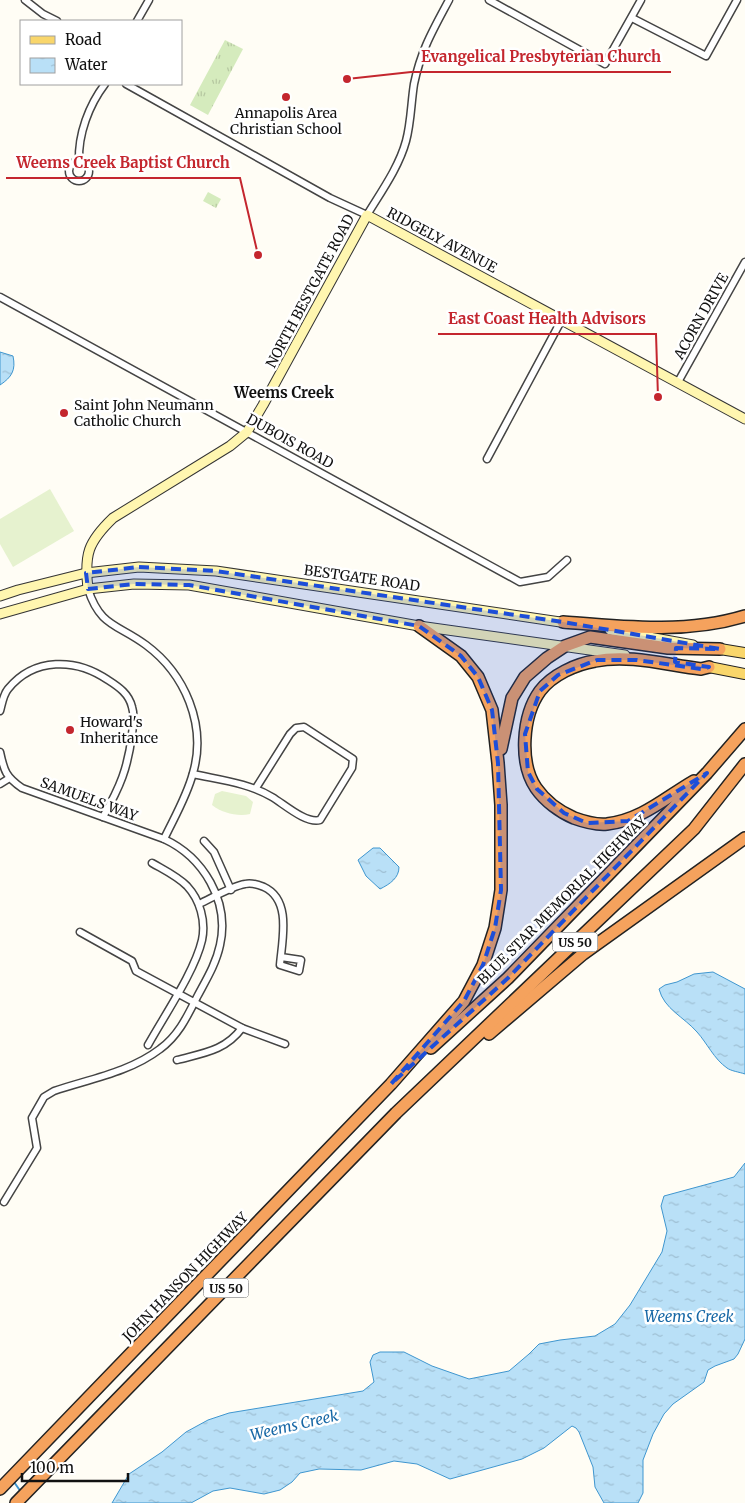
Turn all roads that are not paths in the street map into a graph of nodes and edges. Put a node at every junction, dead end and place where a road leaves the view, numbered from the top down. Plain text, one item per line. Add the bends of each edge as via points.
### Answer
1 (26, 0) edge
2 (149, 0) edge
3 (450, 0) edge
4 (489, 0) edge
5 (642, 0) edge
6 (737, 0) edge
7 (632, 18) junction
8 (55, 20) edge
9 (139, 20) edge
10 (104, 85) edge
11 (128, 85) edge
12 (79, 162) dead end
13 (367, 215) junction
14 (745, 262) edge
15 (0, 297) edge
16 (561, 321) junction
17 (678, 382) junction
18 (745, 419) edge
19 (247, 432) junction
20 (487, 459) dead end
21 (567, 560) dead end
22 (86, 572) junction
23 (88, 589) junction
24 (0, 596) edge
25 (0, 614) edge
26 (745, 616) edge
27 (563, 622) junction
28 (419, 626) junction
29 (565, 646) junction
30 (720, 650) junction
31 (745, 653) edge
32 (709, 667) junction
33 (745, 674) edge
34 (0, 711) edge
35 (745, 728) edge
36 (0, 752) edge
37 (498, 763) junction
38 (745, 764) edge
39 (707, 773) junction
40 (193, 774) junction
41 (8, 779) junction
42 (0, 784) edge
43 (256, 788) junction
44 (103, 817) junction
45 (745, 836) edge
46 (164, 839) junction
47 (204, 841) dead end
48 (152, 863) dead end
49 (231, 890) junction
50 (216, 896) junction
51 (199, 904) junction
52 (80, 932) dead end
53 (281, 957) dead end
54 (177, 994) junction
55 (194, 1003) junction
56 (242, 1028) junction
57 (285, 1044) dead end
58 (148, 1045) dead end
59 (177, 1060) dead end
60 (392, 1084) junction
61 (396, 1113) junction
62 (4, 1202) dead end
63 (0, 1489) edge
64 (16, 1503) edge

1 - 8 street
2 - 9 street
3 - 13 street via 426,41 399,160
4 - 7 street via 605,64
5 - 7 street
6 - 7 street via 706,56
10 - 12 street via 86,119
11 - 13 street, RIDGELY AVENUE via 330,198
13 - 16 main road, RIDGELY AVENUE
13 - 19 main road, NORTH BESTGATE ROAD
14 - 17 street, ACORN DRIVE
15 - 19 street, DUBOIS ROAD
16 - 17 main road, RIDGELY AVENUE
16 - 20 street
17 - 18 main road, RIDGELY AVENUE
19 - 21 street, DUBOIS ROAD via 520,582 548,577
19 - 22 main road, NORTH BESTGATE ROAD via 230,446 113,518 98,533 88,551
22 - 23 main road, NORTH BESTGATE ROAD
22 - 24 main road, BESTGATE ROAD
22 - 27 main road, BESTGATE ROAD via 139,567 216,571
23 - 25 main road
23 - 28 main road via 134,584 188,584
23 - 40 street via 95,607 106,620 146,645 174,672 181,684 190,703 196,729 197,758
26 - 27 highway via 680,627
27 - 30 main road, BESTGATE ROAD
28 - 29 main road
28 - 37 highway via 461,656 478,677 492,710
29 - 30 highway via 590,637 668,648
29 - 32 main road
29 - 37 highway via 525,677 512,698
30 - 31 main road
32 - 33 main road
32 - 39 highway via 701,669 622,659 580,664 558,675 540,691 530,712 525,734 528,772 536,789 564,813 587,823 628,820
34 - 44 street via 6,690 40,666 81,666 97,672 122,690 129,698 134,717 130,752 122,780
35 - 39 highway, BLUE STAR MEMORIAL HIGHWAY / US 50
36 - 41 street
37 - 60 highway via 501,890 495,928 483,965 464,1001
38 - 61 highway, US 50 via 694,829
39 - 60 highway, BLUE STAR MEMORIAL HIGHWAY / US 50 via 508,978
40 - 43 street
40 - 46 street
41 - 42 street
41 - 44 street, SAMUELS WAY via 22,788
43 - 43 street via 314,822 320,820 352,768 352,759 304,727 296,728
44 - 46 street, SAMUELS WAY
45 - 61 highway via 583,954
46 - 50 street, SAMUELS WAY via 196,861
47 - 49 street via 214,852
48 - 51 street via 177,877
49 - 50 street
49 - 53 street via 246,883 272,891 277,897 283,911
50 - 51 street
50 - 55 street, SAMUELS WAY via 222,926 220,943 213,967
51 - 54 street via 204,921 203,938
52 - 54 street via 132,961 136,971
54 - 55 street
54 - 58 street
55 - 56 street
55 - 62 street, SAMUELS WAY via 173,1037 147,1059 44,1097 32,1118 37,1148
56 - 57 street
56 - 59 street via 221,1047
60 - 63 highway, JOHN HANSON HIGHWAY / US 50
61 - 64 highway, US 50

